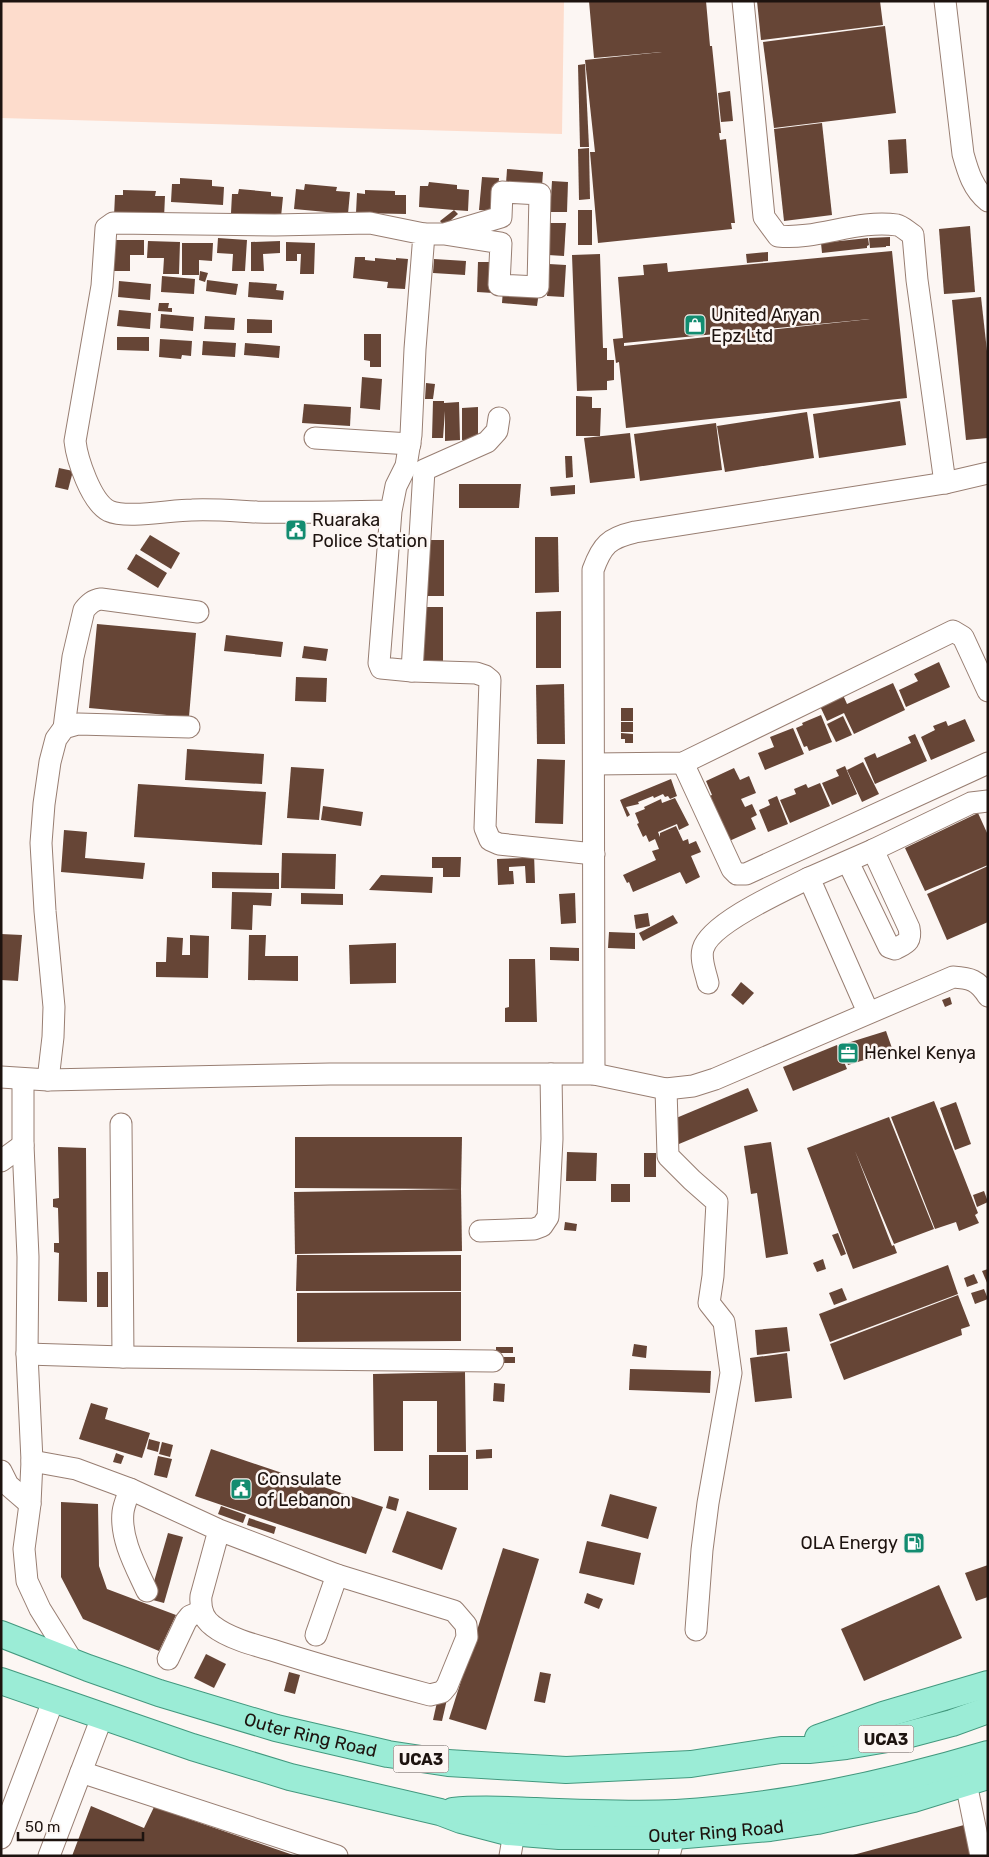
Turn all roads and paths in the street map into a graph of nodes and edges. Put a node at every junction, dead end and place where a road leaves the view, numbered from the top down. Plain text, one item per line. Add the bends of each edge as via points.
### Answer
1 (743, 1) edge
2 (945, 1) edge
3 (988, 201) edge
4 (501, 217) junction
5 (434, 234) junction
6 (501, 243) junction
7 (499, 418) dead end
8 (315, 438) dead end
9 (410, 444) junction
10 (415, 468) junction
11 (988, 473) edge
12 (945, 483) junction
13 (390, 511) junction
14 (198, 612) dead end
15 (412, 671) junction
16 (988, 691) edge
17 (189, 727) dead end
18 (64, 728) junction
19 (683, 763) junction
20 (988, 763) edge
21 (594, 764) junction
22 (988, 801) edge
23 (873, 850) junction
24 (594, 854) junction
25 (848, 862) junction
26 (809, 878) junction
27 (708, 983) dead end
28 (988, 996) edge
29 (868, 1012) junction
30 (551, 1074) junction
31 (594, 1074) junction
32 (1, 1077) edge
33 (23, 1080) junction
34 (48, 1080) junction
35 (666, 1088) junction
36 (121, 1124) dead end
37 (23, 1145) junction
38 (1, 1161) edge
39 (480, 1231) dead end
40 (27, 1354) junction
41 (123, 1357) junction
42 (492, 1361) dead end
43 (32, 1461) junction
44 (1, 1471) edge
45 (130, 1489) junction
46 (30, 1504) junction
47 (219, 1530) junction
48 (337, 1575) junction
49 (147, 1591) dead end
50 (202, 1611) junction
51 (696, 1630) dead end
52 (1, 1634) edge
53 (316, 1636) dead end
54 (168, 1660) dead end
55 (73, 1662) junction
56 (1, 1681) edge
57 (988, 1684) edge
58 (54, 1701) junction
59 (988, 1710) edge
60 (102, 1717) junction
61 (781, 1750) junction
62 (988, 1754) edge
63 (81, 1772) junction
64 (978, 1793) edge
65 (440, 1812) junction
66 (1, 1838) edge
67 (512, 1844) edge
68 (671, 1846) edge
69 (49, 1856) edge
70 (337, 1856) edge
71 (981, 1856) edge

1 - 12 street via 764,217 778,236 794,238 865,225 899,225 913,235
2 - 3 street via 962,154 968,174
4 - 5 street
4 - 6 street
4 - 6 street via 502,192 540,194 538,287 499,285
5 - 6 street
5 - 9 street
5 - 13 street via 370,223 113,222 106,228 102,286 75,430 76,455 100,502 109,510 132,515 193,510
7 - 10 street via 497,431 487,442
8 - 9 street
9 - 10 street
10 - 13 street via 396,486
10 - 15 street
11 - 12 street
12 - 21 street via 635,532 619,535 606,544 593,570
13 - 15 street via 379,663 381,668
14 - 18 street via 101,599 88,605 73,657
15 - 24 street via 476,673 490,680 485,828 490,840 499,844
16 - 19 street via 963,636 953,631
17 - 18 street via 78,724
18 - 34 street via 56,739 50,762 42,843 54,1007
19 - 20 street via 732,869 737,874 746,874
19 - 21 street
21 - 24 street
22 - 23 street via 971,803
23 - 25 street
23 - 25 street via 909,928 908,941 895,949 889,948
24 - 31 street
25 - 26 street
26 - 27 street via 754,905 718,930 704,947 702,957
26 - 29 street
28 - 29 street via 973,980 953,976
29 - 35 street via 715,1079 693,1086
30 - 31 street
30 - 34 street via 330,1074
30 - 39 street via 548,1217 542,1226 534,1229
31 - 35 street
32 - 33 street
33 - 34 street
33 - 37 street
35 - 51 street via 668,1156 717,1202 709,1303 724,1322 732,1373 708,1504
36 - 41 street
37 - 38 street
37 - 40 street via 28,1257
40 - 41 street
40 - 43 street
41 - 42 street
43 - 45 street via 76,1469
43 - 46 street
44 - 46 street via 8,1485
45 - 47 street
45 - 49 street via 123,1512 124,1528 129,1552
46 - 55 street via 24,1549 28,1581 40,1609
47 - 48 street
47 - 50 street via 200,1596
48 - 50 street via 459,1614 466,1625 467,1637 442,1692 420,1692 325,1668 239,1640 213,1626
48 - 53 street
50 - 54 street via 186,1621
52 - 55 main road, Outer Ring Road / UCA3
55 - 61 main road, Outer Ring Road / UCA3 via 159,1693 276,1728 388,1754 448,1763 575,1770 691,1764
56 - 58 main road, Outer Ring Road / UCA3
57 - 61 main road, Outer Ring Road / UCA3
58 - 60 main road, Outer Ring Road / UCA3
58 - 66 street
59 - 61 main road, Outer Ring Road / UCA3 via 952,1724 898,1737 810,1750
60 - 63 street
60 - 65 main road, Outer Ring Road / UCA3 via 290,1777
62 - 65 main road, Outer Ring Road / UCA3 via 832,1793 731,1808 677,1813 468,1809
63 - 69 street
63 - 70 street
64 - 68 main road, Outer Ring Road / UCA3 via 913,1799
64 - 71 street
65 - 67 main road, Outer Ring Road / UCA3 via 482,1827
67 - 68 main road, Outer Ring Road / UCA3 via 559,1836

